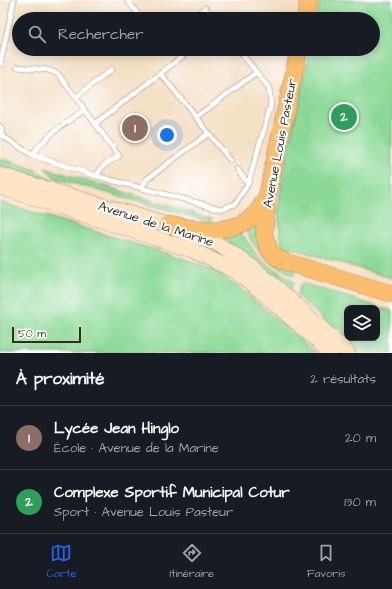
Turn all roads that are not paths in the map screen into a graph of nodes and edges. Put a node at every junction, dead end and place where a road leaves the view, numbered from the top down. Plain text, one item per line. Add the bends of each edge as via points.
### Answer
1 (14, 0) edge
2 (127, 0) edge
3 (309, 0) edge
4 (136, 12) edge
5 (200, 12) edge
6 (208, 12) edge
7 (306, 12) edge
8 (183, 56) edge
9 (244, 56) edge
10 (297, 56) edge
11 (0, 65) edge
12 (17, 67) dead end
13 (112, 69) dead end
14 (257, 72) junction
15 (161, 74) junction
16 (76, 97) junction
17 (85, 110) junction
18 (196, 117) junction
19 (96, 123) junction
20 (0, 126) edge
21 (209, 132) junction
22 (1, 136) edge
23 (32, 155) junction
24 (231, 161) dead end
25 (237, 169) dead end
26 (0, 175) edge
27 (96, 176) junction
28 (248, 184) junction
29 (0, 187) edge
30 (141, 188) junction
31 (267, 197) junction
32 (167, 225) junction
33 (392, 294) edge
34 (331, 353) edge
35 (348, 353) edge

1 - 11 lane
2 - 4 lane
3 - 7 main road
5 - 6 lane via 205,8
8 - 15 lane
9 - 14 lane
10 - 31 main road, Avenue Louis Pasteur
12 - 16 lane via 48,70 58,74
13 - 16 lane
14 - 18 lane
14 - 28 lane via 269,88 270,105
15 - 18 lane
15 - 19 lane
16 - 17 lane
17 - 19 lane
17 - 23 lane via 50,134
18 - 21 lane
19 - 27 lane via 119,156 104,166
20 - 22 lane
21 - 24 lane
21 - 30 lane via 147,179
22 - 23 lane
23 - 27 lane
25 - 28 lane
26 - 32 main road, Avenue de la Marine
27 - 30 lane
28 - 30 lane via 235,204 221,208
29 - 34 main road, Avenue de la Marine via 192,250 213,260 255,286
31 - 32 main road via 256,213 241,225 227,229
31 - 33 main road, Avenue Louis Pasteur via 266,242 276,257
32 - 35 main road, Avenue de la Marine via 216,243 234,254 300,308

